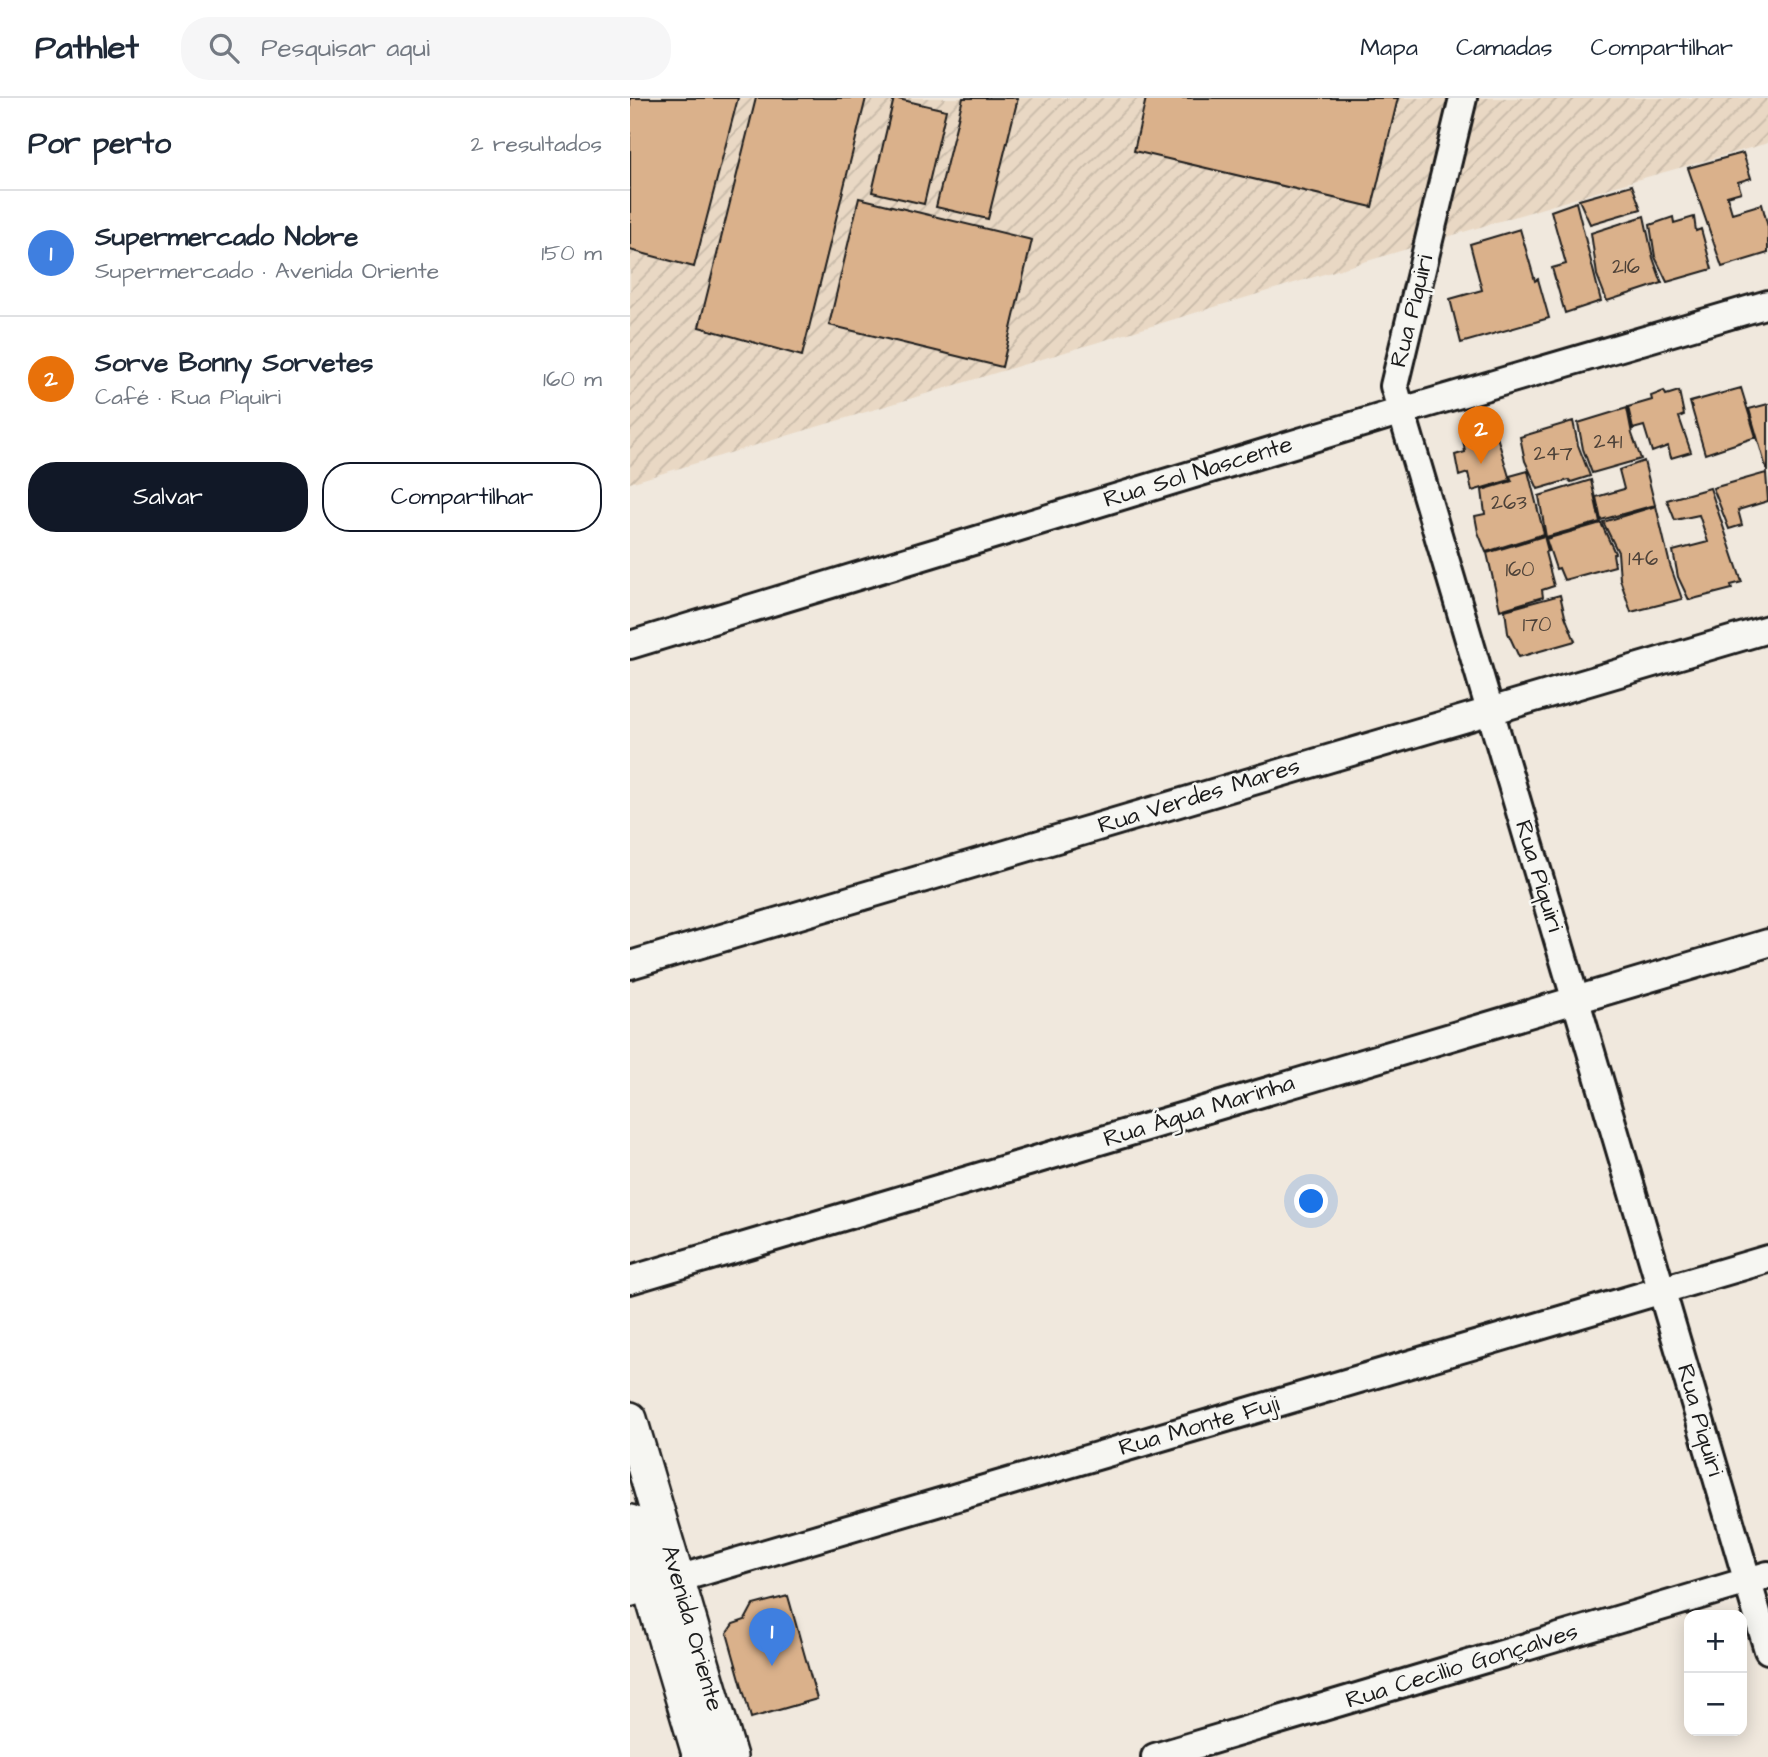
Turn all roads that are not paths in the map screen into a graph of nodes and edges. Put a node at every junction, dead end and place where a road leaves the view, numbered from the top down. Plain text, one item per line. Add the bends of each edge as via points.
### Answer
1 (1463, 98) edge
2 (1768, 304) edge
3 (1402, 411) junction
4 (1768, 629) edge
5 (630, 645) edge
6 (1489, 710) junction
7 (1768, 943) edge
8 (630, 965) edge
9 (1577, 999) junction
10 (1768, 1259) edge
11 (630, 1280) edge
12 (1662, 1290) junction
13 (630, 1419) edge
14 (630, 1522) edge
15 (1758, 1578) edge
16 (652, 1586) edge
17 (1768, 1650) edge
18 (699, 1757) edge
19 (730, 1757) edge
20 (1155, 1757) edge

1 - 3 street, Rua Piquiri via 1394,386
2 - 3 street, Rua Sol Nascente
3 - 5 street, Rua Sol Nascente
3 - 6 street, Rua Piquiri
4 - 6 street, Rua Verdes Mares
6 - 8 street, Rua Verdes Mares
6 - 9 street, Rua Piquiri
7 - 9 street, Rua Água Marinha
9 - 11 street, Rua Água Marinha
9 - 12 street, Rua Piquiri
10 - 12 street, Rua Monte Fuji
12 - 15 street, Rua Piquiri
12 - 16 street, Rua Monte Fuji
13 - 16 street, Avenida Oriente
14 - 16 street, Avenida Oriente
15 - 17 street, Rua Piquiri
15 - 20 street, Rua Cecilio Gonçalves
16 - 18 street, Avenida Oriente
16 - 19 street, Avenida Oriente

